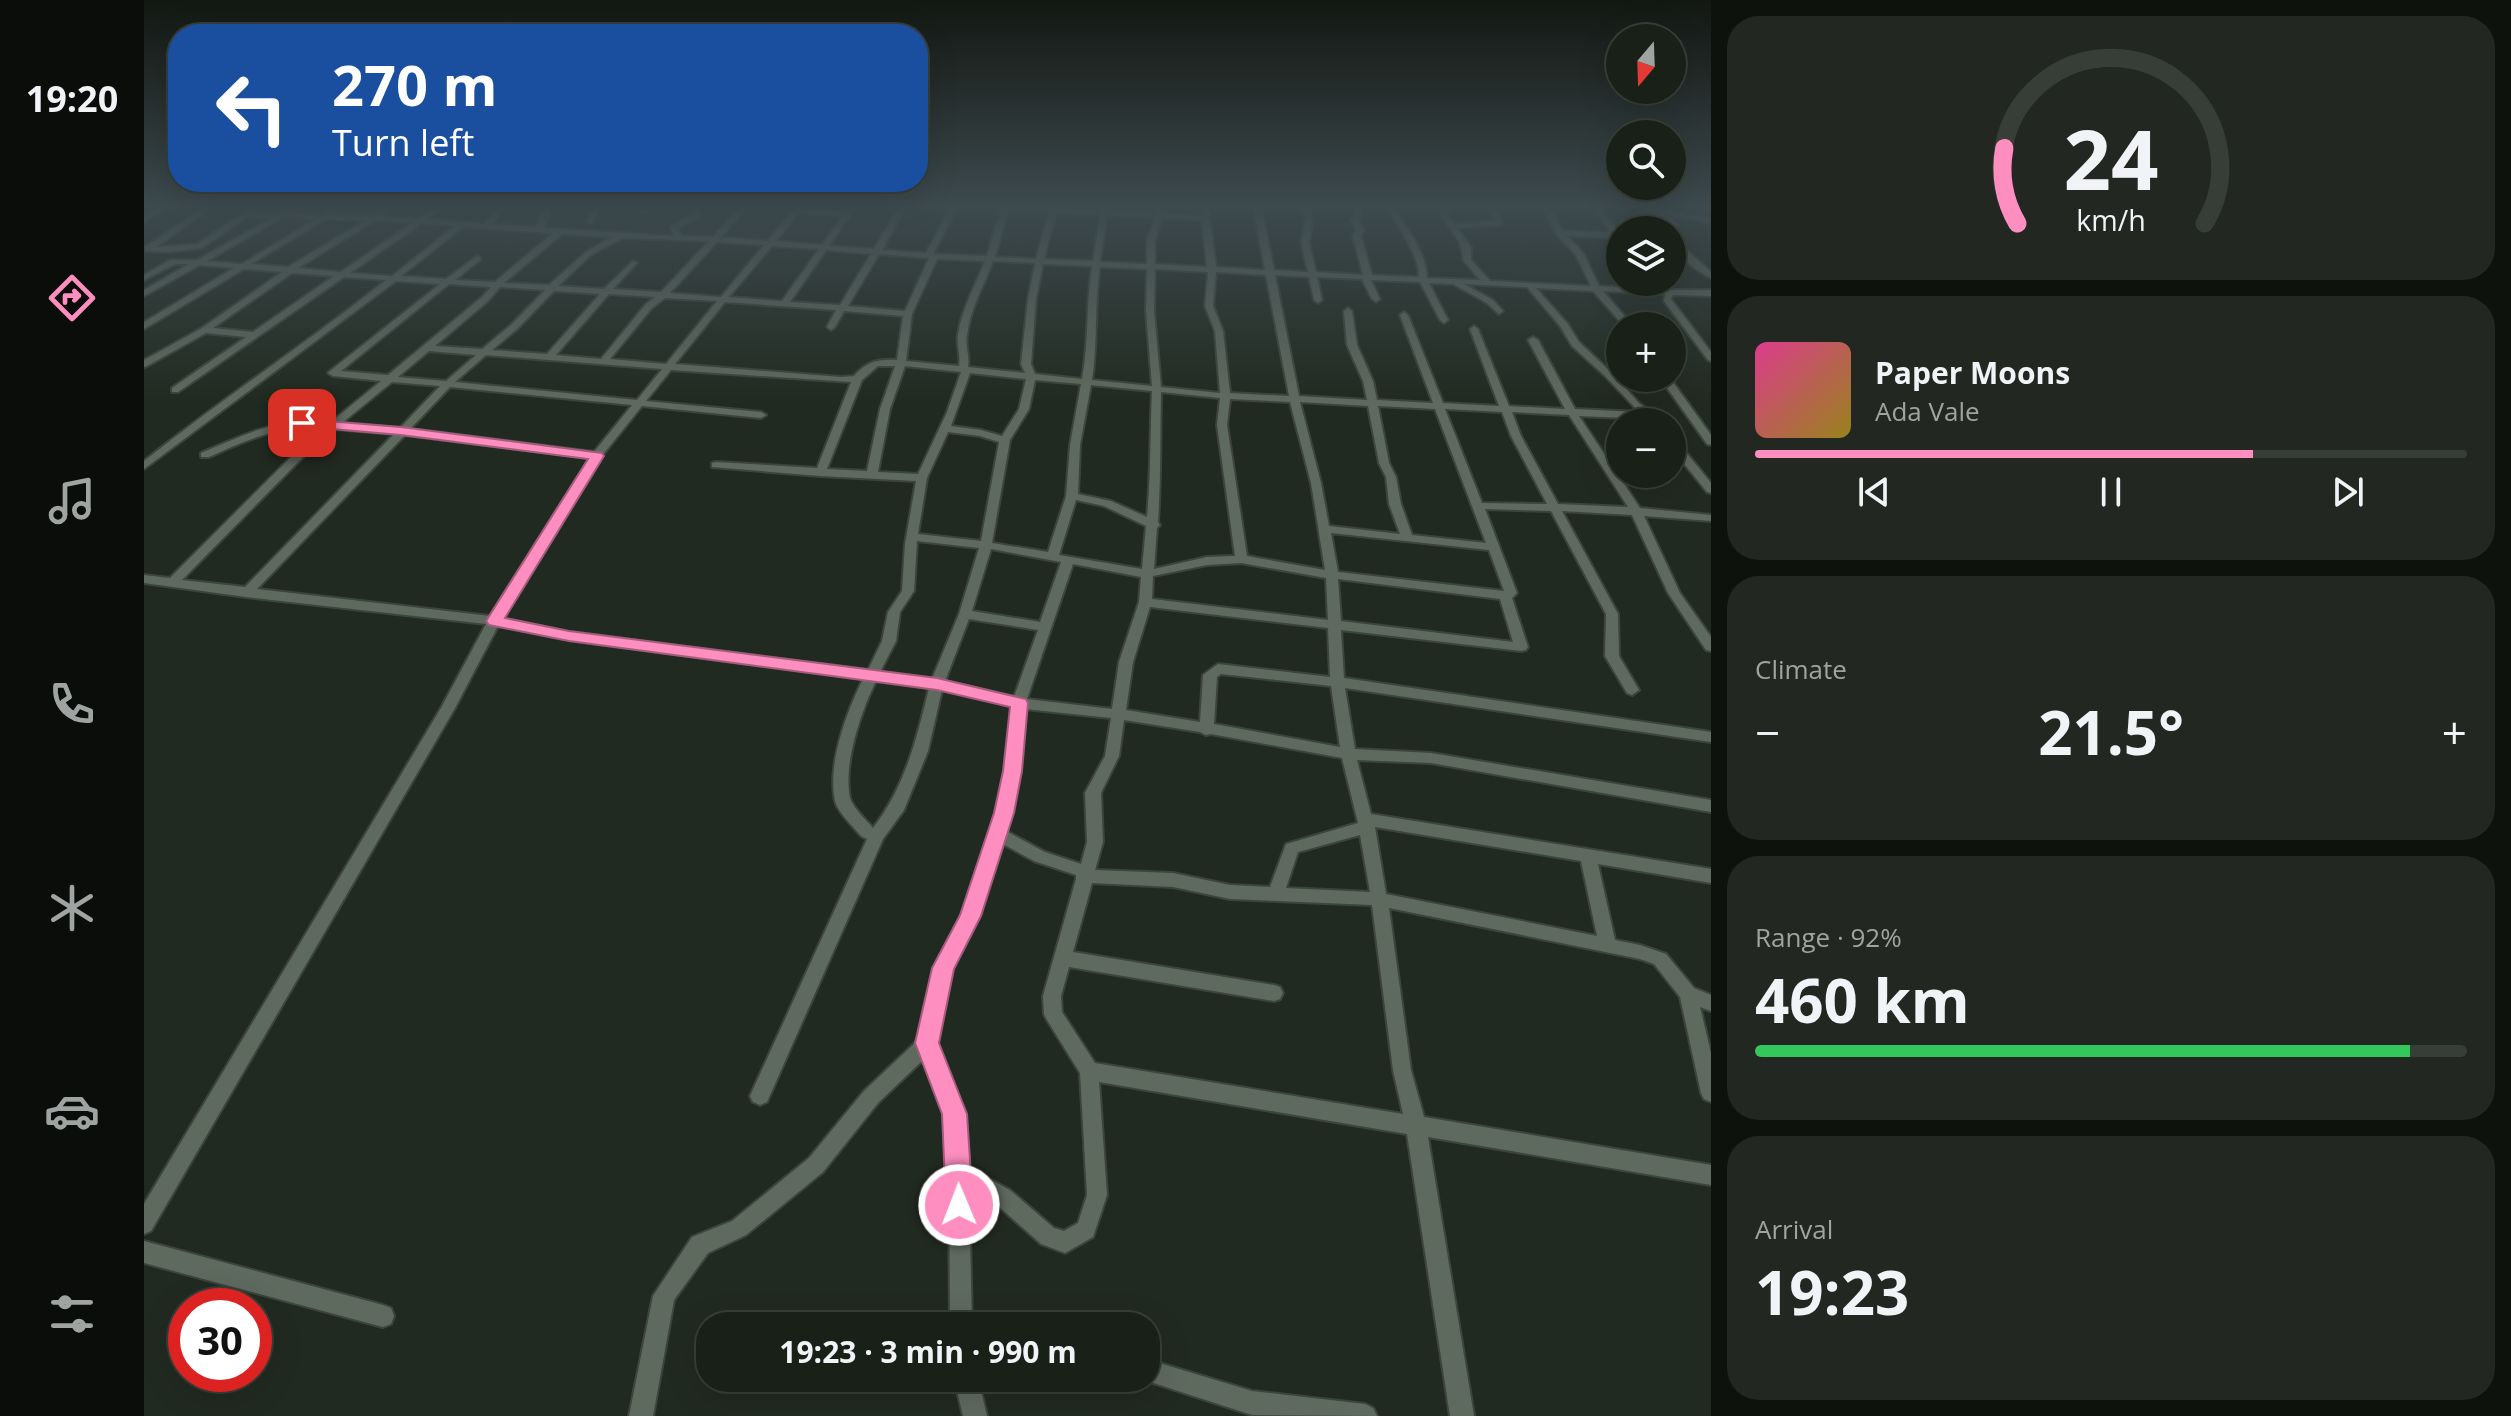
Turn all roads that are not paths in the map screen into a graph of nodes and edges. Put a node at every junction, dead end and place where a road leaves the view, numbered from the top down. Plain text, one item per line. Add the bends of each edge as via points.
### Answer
1 (184, 271) edge
2 (236, 271) edge
3 (289, 271) edge
4 (313, 271) edge
5 (347, 271) edge
6 (404, 271) edge
7 (460, 271) edge
8 (513, 271) edge
9 (571, 271) edge
10 (625, 271) edge
11 (685, 271) edge
12 (747, 271) edge
13 (807, 271) edge
14 (865, 271) edge
15 (925, 271) edge
16 (984, 271) edge
17 (1038, 271) edge
18 (1096, 271) edge
19 (1151, 271) edge
20 (1212, 271) edge
21 (1214, 271) edge
22 (1367, 271) edge
23 (1423, 271) edge
24 (1477, 271) edge
25 (1588, 271) edge
26 (1313, 273) junction
27 (343, 274) junction
28 (1270, 274) junction
29 (1365, 277) junction
30 (395, 278) junction
31 (449, 280) junction
32 (1423, 280) junction
33 (1456, 282) junction
34 (499, 283) junction
35 (1488, 284) junction
36 (1530, 286) junction
37 (553, 287) junction
38 (1597, 290) junction
39 (1606, 290) edge
40 (607, 291) junction
41 (1686, 292) edge
42 (144, 293) edge
43 (1711, 293) edge
44 (663, 295) junction
45 (1668, 296) edge
46 (1376, 299) dead end
47 (723, 300) junction
48 (1318, 300) dead end
49 (785, 303) junction
50 (842, 308) junction
51 (1348, 311) dead end
52 (1499, 311) dead end
53 (1617, 312) edge
54 (908, 314) junction
55 (1404, 315) dead end
56 (1444, 320) dead end
57 (144, 326) edge
58 (831, 327) dead end
59 (1474, 329) dead end
60 (205, 330) junction
61 (254, 335) junction
62 (1533, 340) dead end
63 (428, 348) junction
64 (486, 354) junction
65 (550, 357) junction
66 (1711, 358) edge
67 (604, 361) junction
68 (901, 363) junction
69 (144, 364) edge
70 (666, 368) junction
71 (964, 370) junction
72 (1031, 376) junction
73 (857, 379) junction
74 (385, 380) junction
75 (1088, 380) junction
76 (447, 386) junction
77 (1157, 387) junction
78 (175, 390) dead end
79 (1675, 392) edge
80 (1225, 396) junction
81 (1294, 398) junction
82 (636, 404) junction
83 (1371, 404) junction
84 (1442, 408) junction
85 (1639, 408) edge
86 (1504, 410) junction
87 (761, 415) dead end
88 (1575, 415) junction
89 (1606, 417) edge
90 (333, 424) junction
91 (944, 428) junction
92 (401, 431) junction
93 (1005, 440) junction
94 (1711, 442) edge
95 (205, 455) dead end
96 (597, 456) junction
97 (1686, 459) edge
98 (716, 465) dead end
99 (144, 466) edge
100 (820, 473) junction
101 (872, 474) junction
102 (922, 478) junction
103 (1711, 490) edge
104 (1072, 496) junction
105 (1479, 506) junction
106 (1557, 508) junction
107 (1636, 511) junction
108 (1711, 518) edge
109 (1154, 525) junction
110 (1323, 529) junction
111 (1407, 536) junction
112 (912, 537) junction
113 (986, 545) junction
114 (1492, 547) junction
115 (1052, 557) junction
116 (1241, 559) junction
117 (1068, 560) junction
118 (1147, 574) junction
119 (1332, 575) junction
120 (144, 579) edge
121 (173, 582) junction
122 (246, 593) junction
123 (1505, 596) junction
124 (1145, 602) junction
125 (965, 614) junction
126 (494, 621) junction
127 (1333, 625) junction
128 (1044, 627) junction
129 (1711, 647) edge
130 (872, 675) junction
131 (1337, 682) junction
132 (937, 684) junction
133 (1632, 690) dead end
134 (1019, 703) junction
135 (1117, 715) junction
136 (1206, 730) junction
137 (1711, 737) edge
138 (1348, 754) junction
139 (1711, 806) edge
140 (1366, 823) junction
141 (998, 834) junction
142 (876, 836) junction
143 (1588, 856) junction
144 (1084, 874) junction
145 (1711, 876) edge
146 (1276, 894) junction
147 (1379, 899) junction
148 (1608, 945) junction
149 (1061, 958) junction
150 (1274, 993) dead end
151 (1688, 994) junction
152 (1711, 1003) edge
153 (927, 1043) junction
154 (1089, 1071) junction
155 (1711, 1093) edge
156 (760, 1096) dead end
157 (1416, 1126) junction
158 (959, 1174) junction
159 (1711, 1175) edge
160 (144, 1224) edge
161 (144, 1252) edge
162 (961, 1312) edge
163 (383, 1316) dead end
164 (1160, 1374) edge
165 (969, 1392) edge
166 (641, 1416) edge
167 (975, 1416) edge
168 (1365, 1416) edge
169 (1462, 1416) edge

1 - 42 street
2 - 57 street
3 - 60 street
4 - 27 street
5 - 27 street
6 - 30 street
7 - 31 street
8 - 34 street
9 - 37 street
10 - 40 street
11 - 44 street
12 - 47 street
13 - 49 street
14 - 50 street
15 - 54 street
16 - 71 street via 966,319
17 - 72 street via 1026,364
18 - 75 street
19 - 77 street
20 - 80 street via 1209,306 1219,331
21 - 28 street
22 - 29 street
23 - 32 street
24 - 35 street
25 - 38 street
26 - 28 street
26 - 29 street
26 - 48 street
27 - 30 street
27 - 61 street
28 - 81 street
29 - 32 street
29 - 46 street
30 - 31 street
30 - 99 street
31 - 34 street
31 - 74 street via 333,372
32 - 33 street
32 - 56 street
33 - 35 street
33 - 52 street
34 - 37 street
34 - 63 street
35 - 36 street
36 - 38 street
36 - 85 street via 1575,344
37 - 40 street
37 - 64 street
38 - 39 street
38 - 53 street
40 - 44 street
40 - 65 street
41 - 43 street
44 - 47 street
44 - 67 street
45 - 66 street
47 - 49 street
47 - 70 street
49 - 50 street
50 - 54 street
50 - 58 street
51 - 83 street via 1352,345 1368,381
54 - 68 street
55 - 84 street
59 - 86 street
60 - 61 street
60 - 69 street
61 - 78 street
62 - 88 street
63 - 64 street
63 - 74 street
64 - 65 street
64 - 76 street
65 - 67 street
67 - 70 street
68 - 71 street
68 - 73 street via 869,364
68 - 101 street
70 - 73 street
70 - 82 street
71 - 72 street
71 - 91 street
72 - 75 street
72 - 93 street via 1024,409
73 - 100 street
74 - 76 street
74 - 90 street
75 - 77 street
75 - 104 street
76 - 82 street
76 - 92 street
77 - 80 street
77 - 109 street
79 - 94 street
80 - 81 street
80 - 116 street via 1222,425
81 - 83 street
81 - 110 street
82 - 87 street
82 - 96 street
83 - 84 street
83 - 111 street
84 - 86 street
84 - 105 street
86 - 88 street
86 - 106 street
88 - 89 street
88 - 107 street
90 - 92 street
90 - 95 street via 280,426
90 - 121 street
91 - 93 street
91 - 102 street
92 - 96 street
92 - 122 street
93 - 113 street
96 - 126 street
97 - 103 street
98 - 100 street
100 - 101 street
101 - 102 street
102 - 112 street
104 - 109 street via 1107,503
104 - 115 street
105 - 106 street
105 - 114 street
106 - 107 street
106 - 133 street via 1612,614 1612,656
107 - 108 street
107 - 129 street via 1674,593
109 - 118 street
110 - 111 street
110 - 119 street
111 - 114 street
112 - 113 street
112 - 130 street via 908,591 894,612 889,641
113 - 115 street
113 - 125 street
114 - 123 street via 1511,593
115 - 117 street
116 - 118 street
116 - 119 street
117 - 118 street
117 - 128 street
118 - 124 street
119 - 123 street
119 - 127 street
120 - 121 street
121 - 122 street
122 - 126 street
123 - 127 street via 1521,647
124 - 127 street
124 - 135 street via 1126,662
125 - 128 street
125 - 132 street
126 - 130 street
126 - 160 street
127 - 131 street
128 - 134 street
130 - 132 street
130 - 142 street via 856,707 842,767 843,802
131 - 136 street via 1218,669 1210,675
131 - 137 street
131 - 138 street
132 - 134 street
132 - 142 street via 921,751 896,810
134 - 135 street
134 - 141 street
135 - 136 street
135 - 144 street via 1112,756 1093,793 1095,842
136 - 138 street
138 - 139 street via 1431,758
138 - 140 street
140 - 143 street
140 - 146 street via 1292,848
140 - 147 street
141 - 144 street
141 - 153 street via 970,916 943,968
142 - 156 street
143 - 145 street
143 - 148 street
144 - 146 street
144 - 149 street
146 - 147 street
147 - 148 street
147 - 157 street via 1400,1055
148 - 151 street via 1660,959
149 - 150 street
149 - 154 street via 1053,1014
151 - 152 street
151 - 155 street
153 - 158 street via 954,1114
153 - 166 street via 871,1097 816,1165 739,1228 700,1245 664,1296
154 - 157 street
154 - 158 street via 1097,1195 1086,1230 1065,1242 1048,1237 1003,1197
157 - 159 street
157 - 169 street
158 - 162 street
161 - 163 street
164 - 168 street via 1252,1403
165 - 167 street

